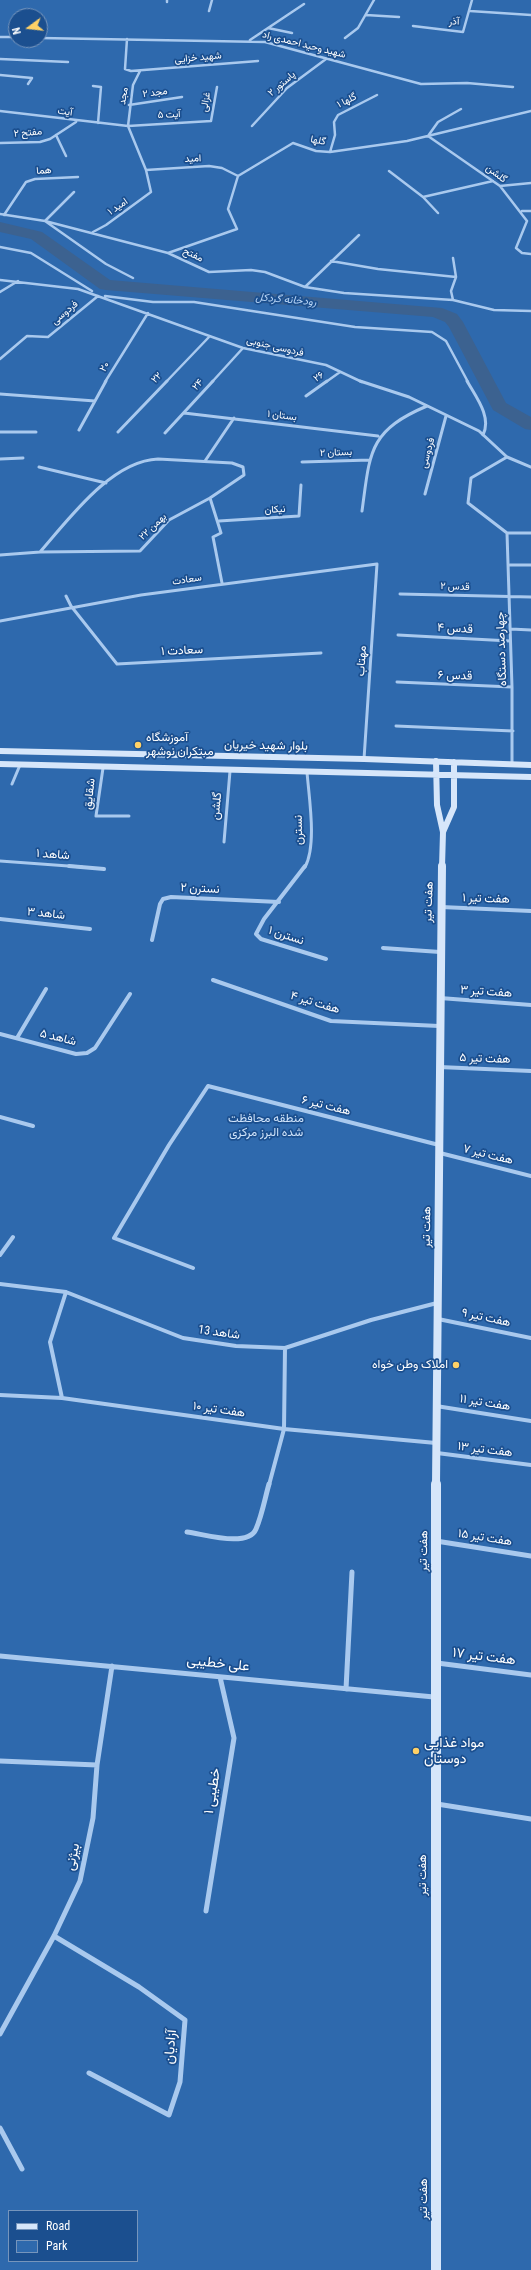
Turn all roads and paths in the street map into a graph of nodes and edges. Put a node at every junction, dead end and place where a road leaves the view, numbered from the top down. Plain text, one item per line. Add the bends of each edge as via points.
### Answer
1 (212, 0) edge
2 (374, 0) edge
3 (472, 0) edge
4 (304, 4) dead end
5 (209, 11) dead end
6 (470, 11) junction
7 (366, 15) junction
8 (531, 15) edge
9 (398, 17) dead end
10 (413, 26) dead end
11 (268, 28) junction
12 (292, 33) dead end
13 (48, 38) edge
14 (345, 38) dead end
15 (127, 39) junction
16 (250, 40) junction
17 (0, 59) edge
18 (326, 59) junction
19 (258, 61) dead end
20 (68, 62) dead end
21 (140, 71) junction
22 (0, 75) edge
23 (28, 84) dead end
24 (93, 86) dead end
25 (217, 87) dead end
26 (513, 87) dead end
27 (377, 95) dead end
28 (182, 97) dead end
29 (130, 105) junction
30 (461, 109) dead end
31 (0, 111) edge
32 (531, 112) edge
33 (76, 121) junction
34 (211, 121) joint
35 (98, 123) junction
36 (128, 126) junction
37 (252, 126) dead end
38 (56, 135) junction
39 (428, 136) junction
40 (0, 143) edge
41 (330, 152) junction
42 (66, 156) dead end
43 (146, 170) junction
44 (389, 171) dead end
45 (238, 176) junction
46 (78, 177) dead end
47 (493, 181) junction
48 (531, 183) edge
49 (500, 186) junction
50 (74, 192) dead end
51 (423, 197) junction
52 (531, 211) edge
53 (522, 212) junction
54 (438, 213) dead end
55 (0, 214) edge
56 (4, 214) junction
57 (45, 221) junction
58 (92, 232) junction
59 (359, 235) dead end
60 (0, 247) edge
61 (168, 253) junction
62 (531, 254) edge
63 (453, 258) dead end
64 (331, 261) junction
65 (456, 277) junction
66 (133, 278) dead end
67 (0, 280) edge
68 (18, 281) junction
69 (305, 287) junction
70 (0, 292) edge
71 (98, 296) junction
72 (453, 300) junction
73 (531, 311) edge
74 (148, 313) junction
75 (209, 337) junction
76 (243, 348) junction
77 (0, 359) edge
78 (340, 372) junction
79 (1, 395) edge
80 (306, 396) dead end
81 (95, 401) junction
82 (426, 406) junction
83 (184, 413) junction
84 (446, 416) junction
85 (234, 418) junction
86 (79, 430) dead end
87 (0, 432) edge
88 (36, 432) dead end
89 (118, 432) dead end
90 (165, 433) dead end
91 (483, 435) junction
92 (378, 436) junction
93 (507, 457) junction
94 (23, 458) dead end
95 (0, 459) edge
96 (370, 460) junction
97 (205, 461) junction
98 (302, 462) dead end
99 (39, 467) dead end
100 (531, 467) edge
101 (106, 483) junction
102 (301, 485) dead end
103 (425, 494) dead end
104 (210, 498) junction
105 (362, 511) dead end
106 (219, 521) junction
107 (508, 533) junction
108 (531, 534) edge
109 (40, 552) junction
110 (0, 555) edge
111 (377, 564) joint
112 (510, 565) junction
113 (531, 565) edge
114 (222, 583) junction
115 (400, 594) dead end
116 (66, 596) dead end
117 (510, 597) junction
118 (531, 597) edge
119 (71, 606) junction
120 (0, 621) edge
121 (510, 629) junction
122 (531, 630) edge
123 (398, 635) dead end
124 (510, 641) junction
125 (321, 653) dead end
126 (397, 682) dead end
127 (512, 687) junction
128 (396, 726) dead end
129 (513, 731) junction
130 (0, 751) edge
131 (364, 759) junction
132 (436, 761) junction
133 (454, 762) junction
134 (0, 764) edge
135 (20, 765) junction
136 (512, 765) junction
137 (531, 765) edge
138 (103, 768) junction
139 (230, 771) junction
140 (307, 772) junction
141 (437, 775) junction
142 (455, 776) junction
143 (531, 777) edge
144 (12, 784) dead end
145 (129, 816) dead end
146 (443, 832) junction
147 (224, 842) dead end
148 (0, 861) edge
149 (104, 869) dead end
150 (279, 902) junction
151 (440, 907) junction
152 (531, 911) edge
153 (0, 920) edge
154 (90, 929) dead end
155 (152, 940) dead end
156 (383, 948) dead end
157 (440, 952) junction
158 (326, 960) dead end
159 (213, 980) dead end
160 (46, 989) dead end
161 (130, 994) dead end
162 (440, 998) junction
163 (531, 1005) edge
164 (439, 1026) junction
165 (0, 1034) edge
166 (17, 1038) junction
167 (439, 1068) junction
168 (531, 1071) edge
169 (0, 1117) edge
170 (33, 1126) dead end
171 (440, 1149) junction
172 (531, 1176) edge
173 (13, 1237) dead end
174 (0, 1255) edge
175 (193, 1268) dead end
176 (0, 1284) edge
177 (66, 1292) junction
178 (438, 1303) junction
179 (438, 1319) junction
180 (531, 1338) edge
181 (285, 1348) junction
182 (0, 1395) edge
183 (62, 1398) junction
184 (436, 1406) junction
185 (531, 1421) edge
186 (284, 1429) junction
187 (436, 1443) junction
188 (437, 1454) junction
189 (531, 1465) edge
190 (187, 1532) dead end
191 (436, 1541) junction
192 (531, 1556) edge
193 (352, 1572) dead end
194 (0, 1656) edge
195 (434, 1663) junction
196 (112, 1666) junction
197 (531, 1675) edge
198 (220, 1677) junction
199 (346, 1689) junction
200 (434, 1697) junction
201 (0, 1761) edge
202 (96, 1765) junction
203 (435, 1804) junction
204 (531, 1819) edge
205 (206, 1911) dead end
206 (54, 1936) junction
207 (0, 2034) edge
208 (89, 2073) dead end
209 (0, 2128) edge
210 (22, 2169) dead end
211 (436, 2270) edge

1 - 5 street
2 - 7 street
3 - 6 street, آذر
4 - 11 street
6 - 8 street
6 - 10 street, آذر via 463,32
7 - 9 street
7 - 14 street via 358,28
11 - 12 street
11 - 16 street
13 - 15 street, شهید وحید احمدی راد
15 - 16 street, شهید وحید احمدی راد
15 - 21 street via 125,69
16 - 18 street, شهید وحید احمدی راد
17 - 20 street
18 - 26 street, شهید وحید احمدی راد via 421,84 467,83
18 - 37 street, پاستور ۲ via 287,88
19 - 21 street, شهید خزایی
21 - 29 street, مجد via 133,86
22 - 23 street via 32,78
24 - 35 street via 101,87
25 - 34 street, غزالی
27 - 41 street, گلها ۱ via 338,115 334,122 335,135
28 - 29 street, مجد ۲
29 - 36 street, مجد
30 - 39 street via 441,118 432,126
31 - 33 street, آیت
32 - 39 street, گلها
33 - 35 street, آیت
33 - 38 street, مفتح ۲
34 - 36 street, آیت ۵
35 - 36 street, آیت
36 - 43 street
38 - 40 street, مفتح ۲ via 40,142
38 - 42 street
39 - 41 street, گلها
39 - 47 street, گلشن
41 - 45 street, گلها via 316,151 293,143
43 - 45 street, امید via 209,166 222,168
43 - 58 street, امید ۱ via 151,192 106,225
44 - 51 street
45 - 61 street via 228,209 237,229
46 - 56 street, هما via 35,179 26,182
47 - 49 street, گلشن
47 - 51 street
48 - 49 street
49 - 53 street, گلشن
50 - 57 street
51 - 54 street
52 - 53 street
53 - 62 street via 527,220 516,248 522,253
55 - 56 street, مفتح
56 - 57 street, مفتح
57 - 58 street, مفتح
57 - 66 street via 106,264
58 - 61 street, مفتح
59 - 64 street
60 - 71 street via 31,253
61 - 69 street, مفتح via 208,272 265,272
63 - 65 street
64 - 65 street via 384,270
64 - 69 street
65 - 72 street via 451,291
67 - 68 street, فردوسی جنوبی
68 - 70 street
68 - 71 street, فردوسی جنوبی via 78,289
69 - 72 street, مفتح via 344,293
71 - 74 street, فردوسی جنوبی
71 - 77 street, فردوسی via 48,337 27,336
71 - 91 street via 153,302 194,302 355,327 432,332 446,341 485,415 487,427
72 - 73 street, مفتح via 494,310
74 - 75 street, فردوسی جنوبی
74 - 81 street, ۲۰
75 - 76 street, فردوسی جنوبی
75 - 89 street, ۲۲
76 - 78 street, فردوسی جنوبی via 326,365
76 - 83 street, ۲۴
78 - 80 street, ۲۶
78 - 82 street, فردوسی جنوبی via 409,397
79 - 81 street
81 - 86 street, ۲۰
82 - 84 street, فردوسی جنوبی
82 - 92 street via 394,420
83 - 85 street, بستان ۱
83 - 90 street, ۲۴
84 - 91 street, فردوسی جنوبی
84 - 103 street, فردوسی
85 - 92 street, بستان ۱
85 - 97 street
87 - 88 street
91 - 93 street, فردوسی جنوبی
92 - 96 street
93 - 100 street, فردوسی جنوبی
93 - 107 street via 471,478 468,503
94 - 95 street
96 - 98 street, بستان ۲
96 - 105 street
97 - 101 street, ۲۲ بهمن via 138,462
97 - 104 street, ۲۲ بهمن via 240,465 245,471 244,475
99 - 101 street
101 - 109 street, ۲۲ بهمن
102 - 106 street, نیکان via 300,516
104 - 106 street
104 - 109 street, ۲۲ بهمن via 169,520 140,551
106 - 114 street via 221,533 213,537
107 - 108 street
107 - 112 street, چهارصد دستگاه
109 - 110 street, ۲۲ بهمن
111 - 114 street, سعادت
111 - 131 street, مهتاب
112 - 113 street
112 - 117 street, چهارصد دستگاه
114 - 119 street, سعادت
115 - 117 street, قدس ۲
116 - 119 street
117 - 118 street, قدس ۲
117 - 121 street, چهارصد دستگاه
119 - 120 street, سعادت
119 - 125 street, سعادت ۱ via 117,664
121 - 122 street
121 - 124 street, چهارصد دستگاه
123 - 124 street, قدس ۴
124 - 127 street, چهارصد دستگاه
126 - 127 street, قدس ۶
127 - 129 street, چهارصد دستگاه
128 - 129 street
129 - 136 street, چهارصد دستگاه
130 - 131 street, بلوار شهید خیریان
131 - 132 street, بلوار شهید خیریان
132 - 133 street, بلوار شهید خیریان
132 - 141 street, هفت تیر
133 - 136 street, بلوار شهید خیریان
133 - 142 street, هفت تیر
134 - 135 street, بلوار شهید خیریان
135 - 138 street, بلوار شهید خیریان
135 - 144 street
136 - 137 street, بلوار شهید خیریان
138 - 139 street, بلوار شهید خیریان
138 - 145 street, شقایق via 96,816
139 - 140 street, بلوار شهید خیریان
139 - 147 street, گلشن
140 - 141 street, بلوار شهید خیریان
140 - 150 street, نسترن via 309,858
141 - 142 street, بلوار شهید خیریان
141 - 146 street, هفت تیر via 437,805
142 - 143 street, بلوار شهید خیریان
142 - 146 street, هفت تیر via 454,807
146 - 151 street, هفت تیر
148 - 149 street, شاهد ۱
150 - 155 street, نسترن ۲ via 171,898 163,900
150 - 158 street, نسترن ۱ via 257,928 256,934 261,939
151 - 152 street, هفت تیر ۱
151 - 157 street, هفت تیر
153 - 154 street, شاهد ۳
156 - 157 street
157 - 162 street, هفت تیر
159 - 164 street, هفت تیر ۴ via 331,1021
160 - 166 street
161 - 166 street, شاهد ۵ via 96,1048 86,1053 76,1054
162 - 163 street, هفت تیر ۳
162 - 164 street, هفت تیر
164 - 167 street, هفت تیر
165 - 166 street, شاهد ۵
167 - 168 street, هفت تیر ۵
167 - 171 street, هفت تیر
169 - 170 street
171 - 172 street, هفت تیر ۷
171 - 175 street, هفت تیر ۶ via 208,1086 114,1238
171 - 178 street, هفت تیر
173 - 174 street
176 - 177 street, شاهد 13
177 - 181 street, شاهد 13 via 183,1338 236,1346
177 - 183 street via 50,1342
178 - 179 street, هفت تیر
178 - 181 street, شاهد 13 via 371,1320
179 - 180 street, هفت تیر ۹
179 - 184 street, هفت تیر
181 - 186 street
182 - 183 street, هفت تیر ۱۰
183 - 186 street, هفت تیر ۱۰
184 - 185 street, هفت تیر ۱۱
184 - 187 street, هفت تیر
186 - 187 street, هفت تیر ۱۰
186 - 190 street via 256,1530 240,1540
187 - 188 street, هفت تیر
188 - 189 street, هفت تیر ۱۳
188 - 191 street, هفت تیر
191 - 192 street, هفت تیر ۱۵
191 - 195 street, هفت تیر
193 - 199 street
194 - 196 street, علی خطیبی
195 - 197 street, هفت تیر ۱۷
195 - 200 street, هفت تیر
196 - 198 street, علی خطیبی
196 - 202 street, بیژنی
198 - 199 street, علی خطیبی
198 - 205 street, خطیبی ۱ via 234,1738
199 - 200 street, علی خطیبی
200 - 203 street, هفت تیر
201 - 202 street
202 - 206 street, بیژنی via 93,1818 80,1881
203 - 204 street
203 - 211 street, هفت تیر
206 - 207 street, بیژنی
206 - 208 street, آزادیان via 139,1987 185,2020 180,2082 169,2115
209 - 210 street

